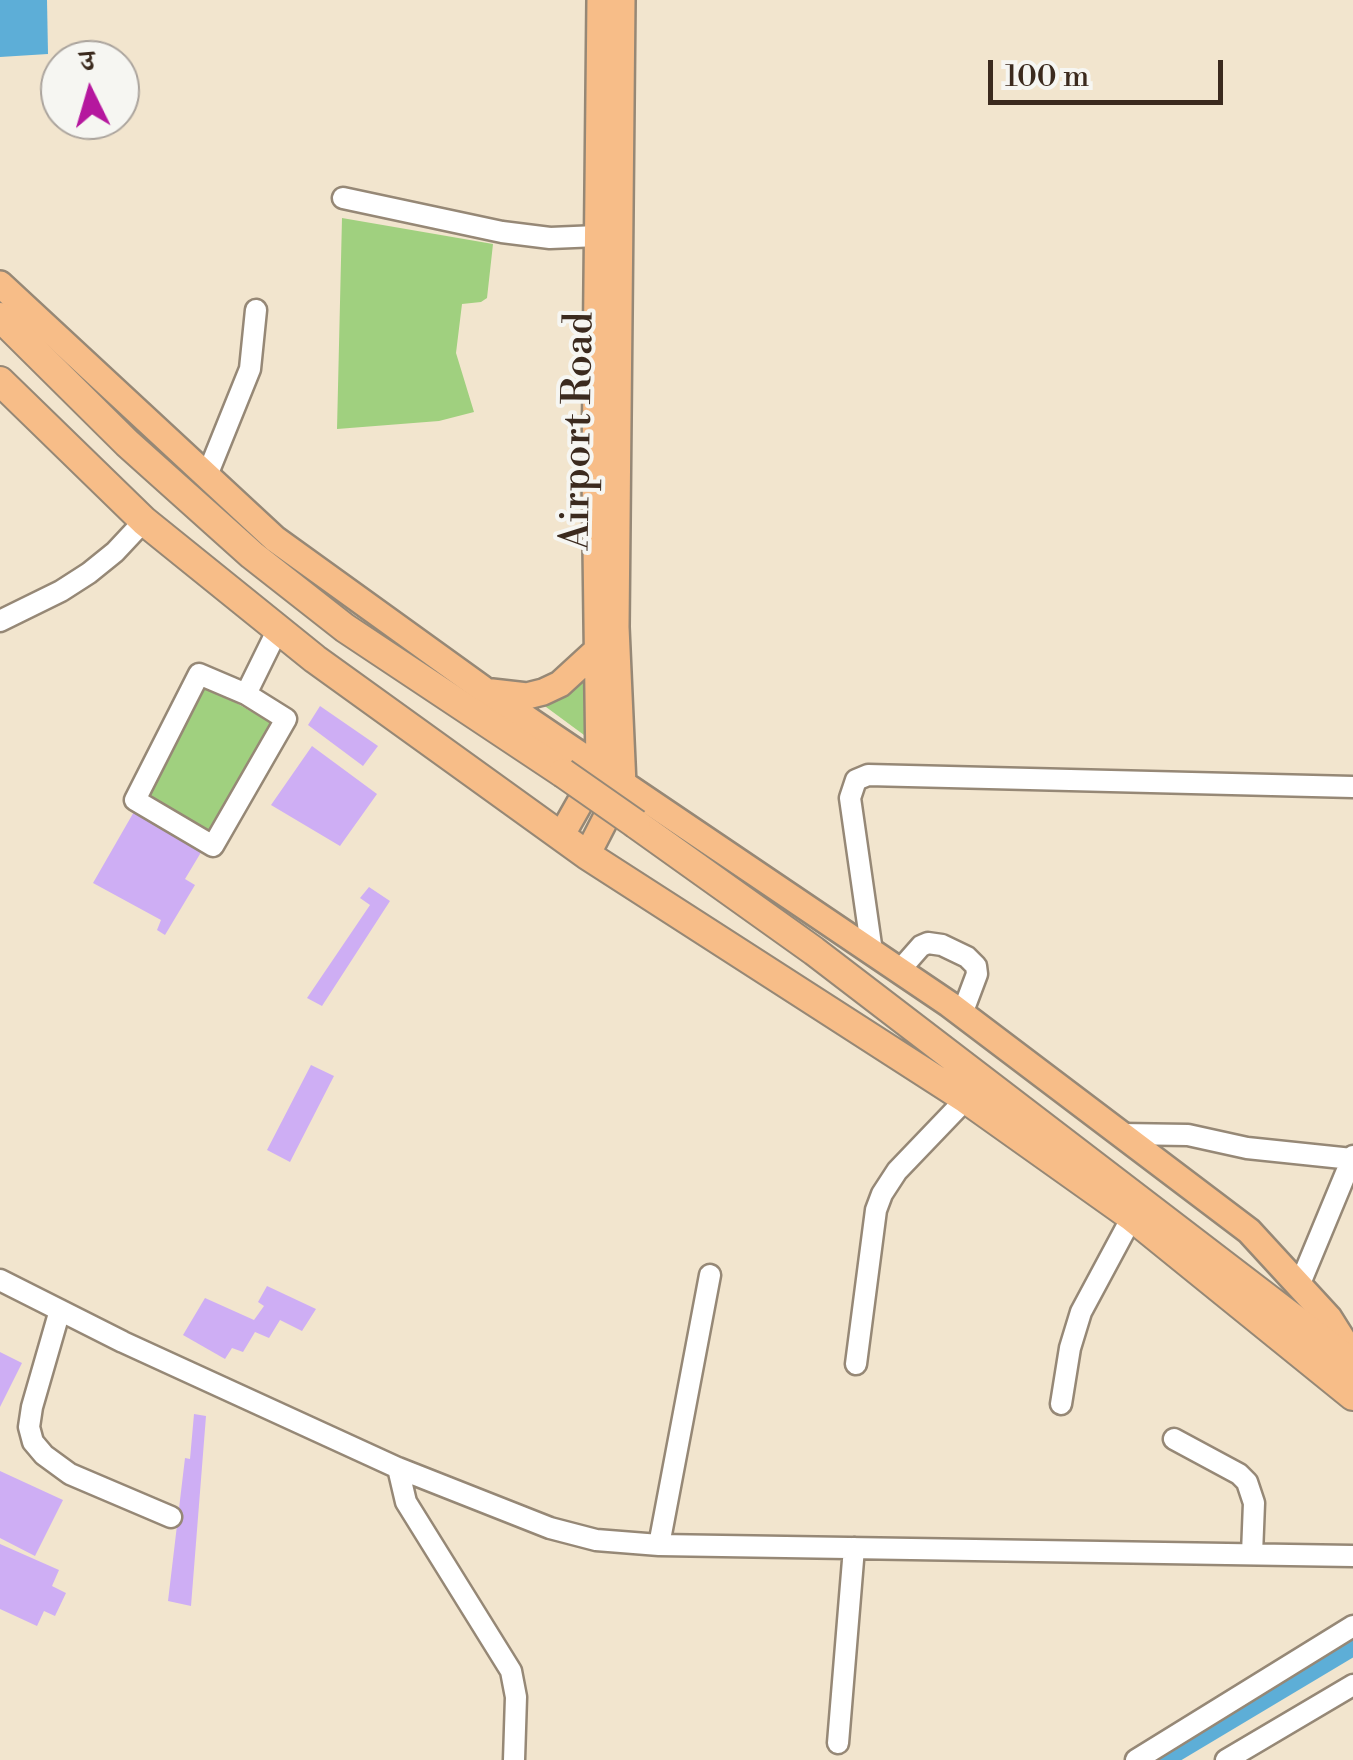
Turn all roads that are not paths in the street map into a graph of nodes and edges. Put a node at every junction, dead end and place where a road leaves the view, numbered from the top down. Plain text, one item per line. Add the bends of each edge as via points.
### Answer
1 (600, 0) edge
2 (622, 0) edge
3 (343, 198) dead end
4 (598, 236) junction
5 (0, 284) edge
6 (256, 310) dead end
7 (0, 318) edge
8 (0, 383) edge
9 (208, 473) junction
10 (144, 521) junction
11 (0, 621) edge
12 (278, 629) junction
13 (596, 650) junction
14 (482, 690) junction
15 (246, 694) junction
16 (599, 769) junction
17 (623, 785) junction
18 (1353, 787) edge
19 (561, 836) junction
20 (587, 855) junction
21 (872, 952) junction
22 (899, 971) junction
23 (962, 1014) junction
24 (966, 1099) junction
25 (1121, 1134) junction
26 (1353, 1157) edge
27 (1132, 1216) junction
28 (710, 1275) dead end
29 (0, 1280) edge
30 (1299, 1286) junction
31 (60, 1310) junction
32 (1353, 1360) edge
33 (856, 1364) dead end
34 (1353, 1396) edge
35 (1062, 1404) dead end
36 (1174, 1439) dead end
37 (398, 1468) junction
38 (171, 1517) dead end
39 (659, 1546) junction
40 (854, 1548) junction
41 (1252, 1554) junction
42 (1353, 1556) edge
43 (1353, 1626) edge
44 (1353, 1686) edge
45 (838, 1743) dead end
46 (514, 1760) edge
47 (1136, 1760) edge
48 (1226, 1760) edge

1 - 4 main road
2 - 17 main road, Airport Road via 616,627
3 - 4 street via 502,232
4 - 13 main road
5 - 9 main road
6 - 9 street via 250,369
7 - 32 highway, bridge via 127,443 345,628 814,950
8 - 10 highway
9 - 14 main road via 275,539
10 - 11 street via 89,573
10 - 12 highway
12 - 15 street
12 - 19 highway
13 - 14 main road via 543,692
13 - 16 main road
14 - 16 main road
15 - 15 street via 286,719 213,846 135,800 199,674
16 - 17 main road
16 - 19 main road
17 - 20 main road, Airport Road
17 - 21 main road
18 - 21 street via 868,775 856,780 850,798
19 - 20 highway
20 - 24 highway
21 - 22 main road
22 - 23 main road
22 - 23 street via 928,943 967,957 977,974
23 - 25 main road
24 - 27 highway
24 - 33 street via 882,1194
25 - 26 street via 1188,1135 1247,1148
25 - 30 main road via 1249,1231
26 - 30 street
27 - 34 highway
27 - 35 street via 1081,1312
28 - 39 street
29 - 31 street
30 - 32 main road via 1329,1318
31 - 37 street
31 - 38 street via 32,1407 33,1442 70,1474
36 - 41 street via 1247,1482 1254,1502
37 - 39 street via 550,1528
37 - 46 street via 406,1502 512,1671
39 - 40 street
40 - 41 street
40 - 45 street
41 - 42 street
43 - 47 street
44 - 48 street

